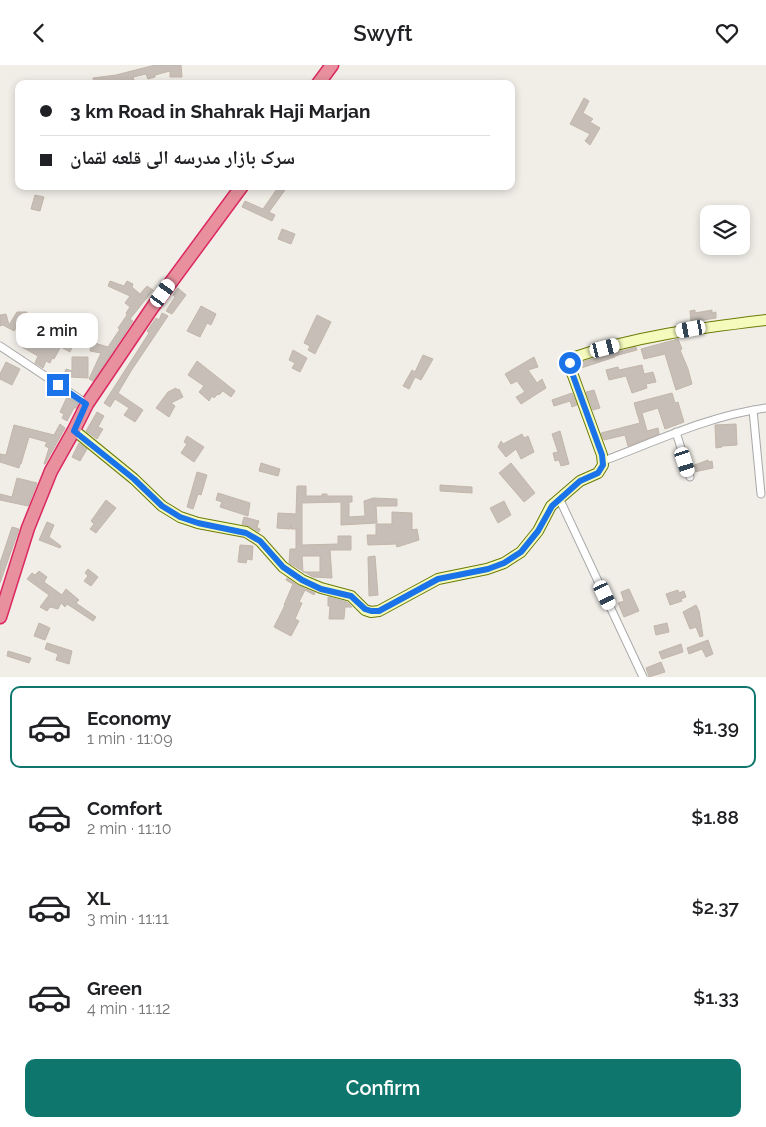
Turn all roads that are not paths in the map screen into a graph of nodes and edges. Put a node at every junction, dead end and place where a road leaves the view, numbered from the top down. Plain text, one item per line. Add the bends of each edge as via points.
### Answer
1 (332, 65) edge
2 (321, 80) edge
3 (239, 190) edge
4 (766, 320) edge
5 (0, 346) edge
6 (86, 404) junction
7 (766, 408) edge
8 (753, 410) junction
9 (74, 431) junction
10 (676, 432) junction
11 (603, 461) junction
12 (690, 477) dead end
13 (761, 494) dead end
14 (559, 498) junction
15 (0, 617) edge
16 (642, 677) edge

1 - 2 highway
3 - 6 highway
4 - 11 street via 660,334 572,358 571,370
5 - 6 street
6 - 9 highway
7 - 8 street
8 - 10 street
8 - 13 street
9 - 14 street via 162,506 180,517 246,533 260,541 283,567 302,580 321,589 351,596 371,611 379,611 438,579 504,563 521,552
9 - 15 highway via 51,471 28,528
10 - 11 street
10 - 12 street
11 - 14 street via 598,473 580,481
14 - 16 street

